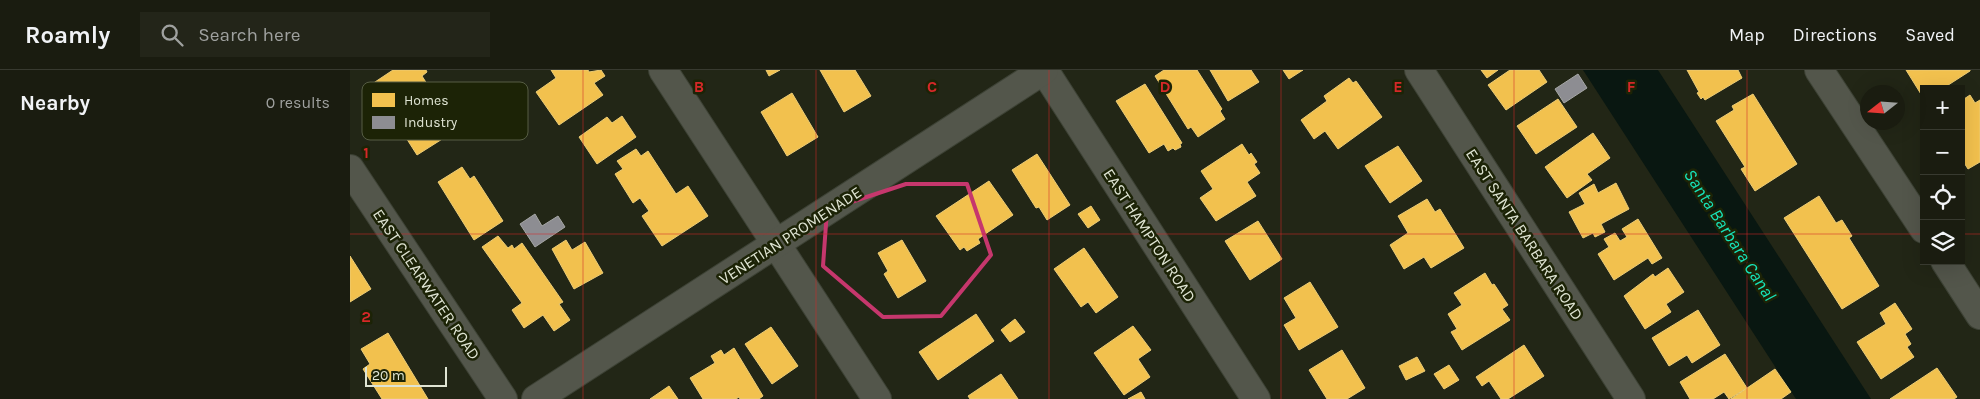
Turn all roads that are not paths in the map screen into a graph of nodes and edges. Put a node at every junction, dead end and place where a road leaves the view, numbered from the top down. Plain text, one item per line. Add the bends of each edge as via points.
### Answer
1 (664, 70) edge
2 (1044, 70) edge
3 (1419, 70) edge
4 (1819, 70) edge
5 (350, 168) edge
6 (1920, 224) edge
7 (777, 244) junction
8 (1948, 265) edge
9 (1980, 315) edge
10 (504, 399) edge
11 (536, 399) edge
12 (877, 399) edge
13 (1256, 399) edge
14 (1632, 399) edge

1 - 7 street
2 - 7 street, VENETIAN PROMENADE
2 - 13 street, EAST HAMPTON ROAD
3 - 14 street, EAST SANTA BARBARA ROAD
4 - 6 street
5 - 10 street, EAST CLEARWATER ROAD
7 - 11 street, VENETIAN PROMENADE
7 - 12 street
8 - 9 street

